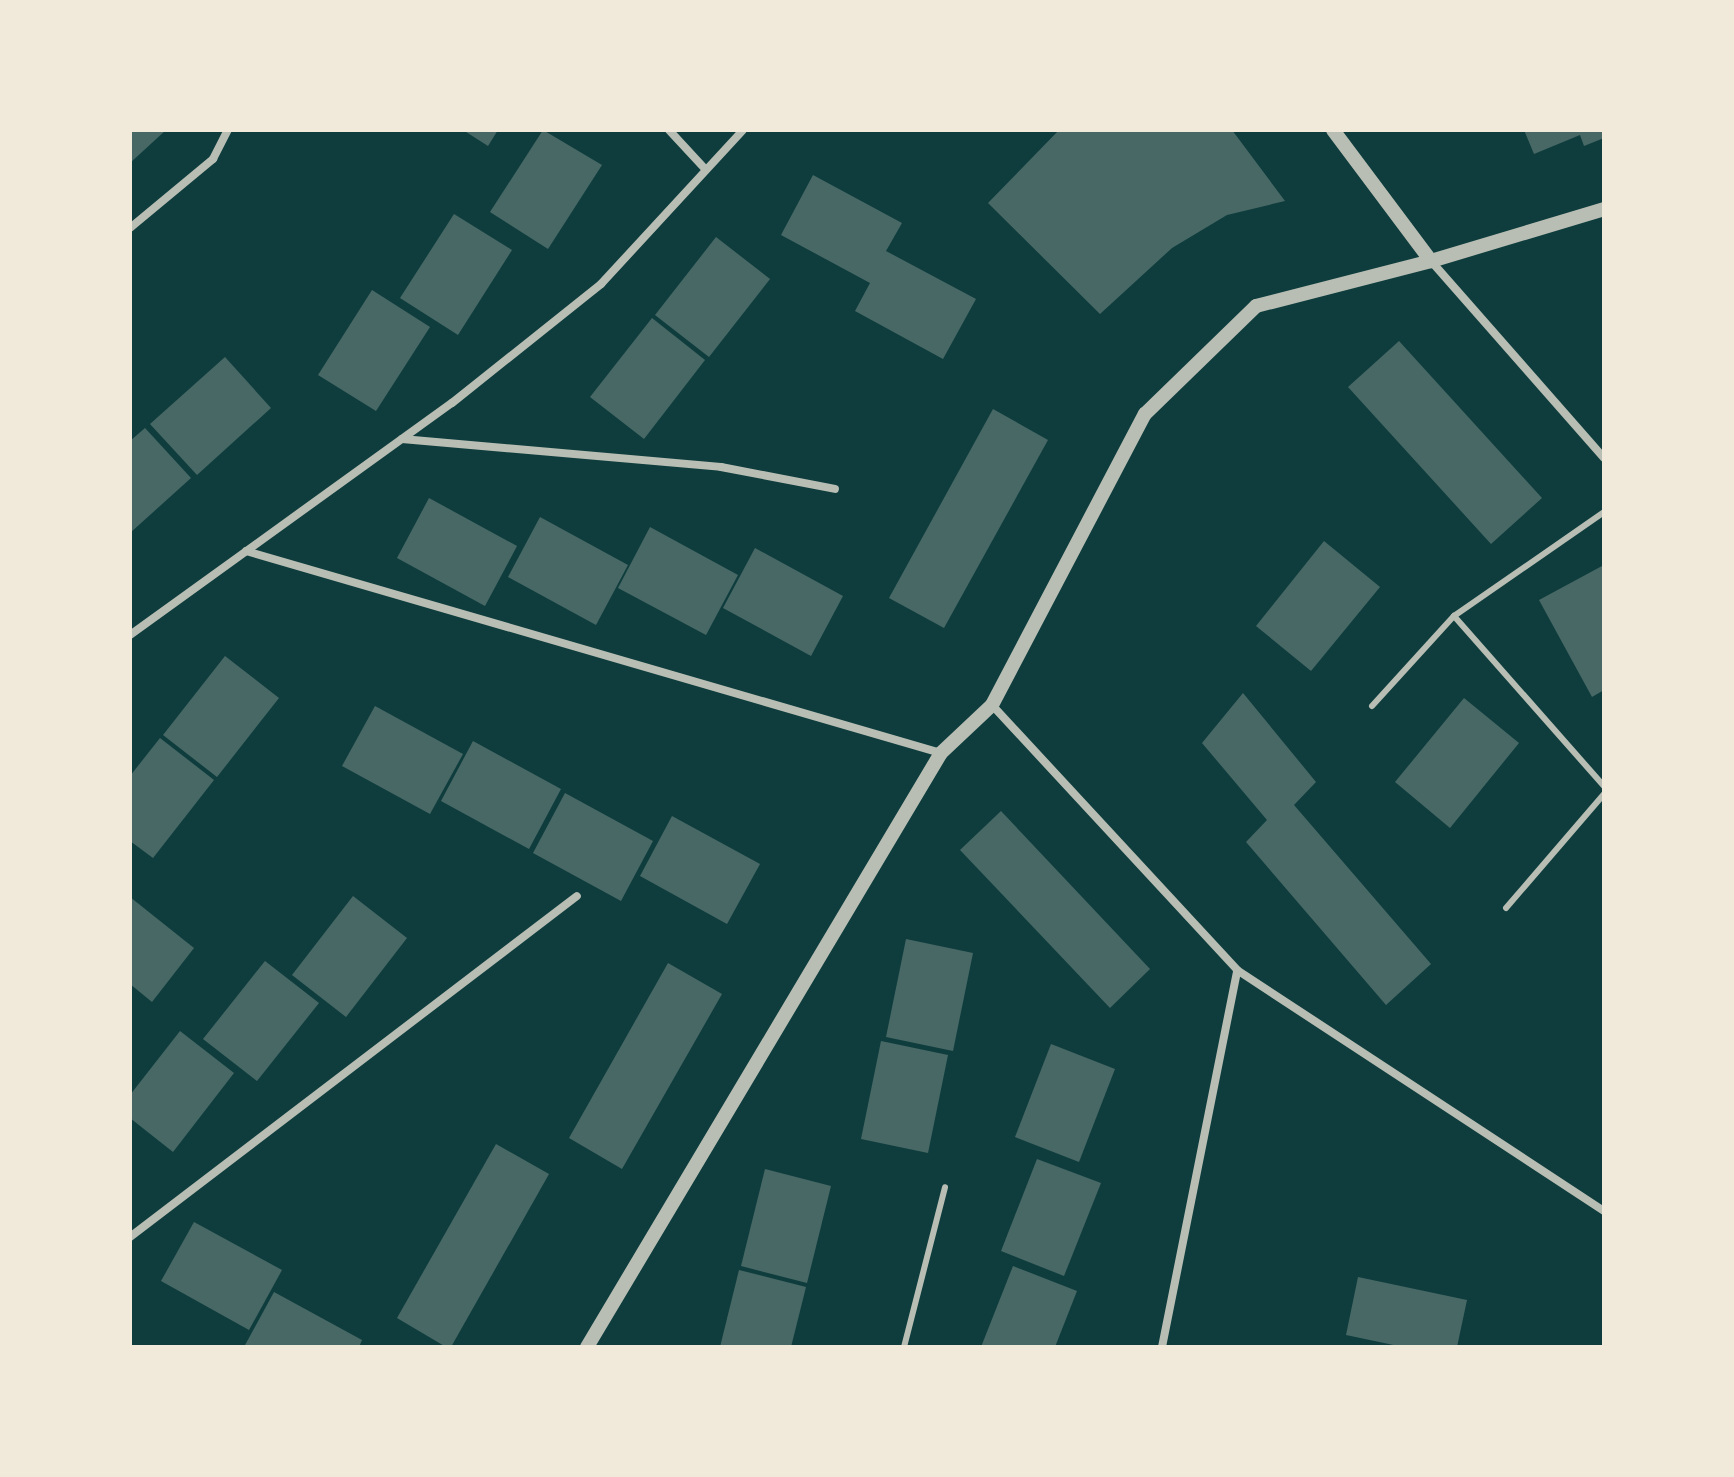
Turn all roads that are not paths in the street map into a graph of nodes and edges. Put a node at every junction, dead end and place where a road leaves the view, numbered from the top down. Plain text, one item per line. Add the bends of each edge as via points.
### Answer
1 (228, 130) edge
2 (669, 130) edge
3 (743, 130) edge
4 (1333, 130) edge
5 (706, 170) junction
6 (1604, 209) edge
7 (130, 228) edge
8 (1431, 261) junction
9 (401, 439) junction
10 (1604, 458) edge
11 (835, 489) dead end
12 (1604, 512) edge
13 (246, 551) junction
14 (1454, 616) junction
15 (130, 635) edge
16 (992, 705) junction
17 (1372, 706) dead end
18 (941, 753) junction
19 (1604, 786) edge
20 (1604, 794) edge
21 (577, 896) dead end
22 (1506, 908) dead end
23 (1237, 970) junction
24 (945, 1187) dead end
25 (1604, 1211) edge
26 (130, 1237) edge
27 (587, 1347) edge
28 (904, 1347) edge
29 (1162, 1347) edge

1 - 7 street via 213,159
2 - 5 street
3 - 5 street
4 - 8 street
5 - 9 street via 601,284
6 - 8 street
8 - 10 street
8 - 16 street via 1256,306 1145,414
9 - 11 street via 721,467
9 - 13 street
12 - 14 lane
13 - 15 street
13 - 18 street
14 - 17 lane
14 - 19 lane
16 - 18 street
16 - 23 street
18 - 27 street
20 - 22 lane
21 - 26 street
23 - 25 street
23 - 29 street
24 - 28 lane

